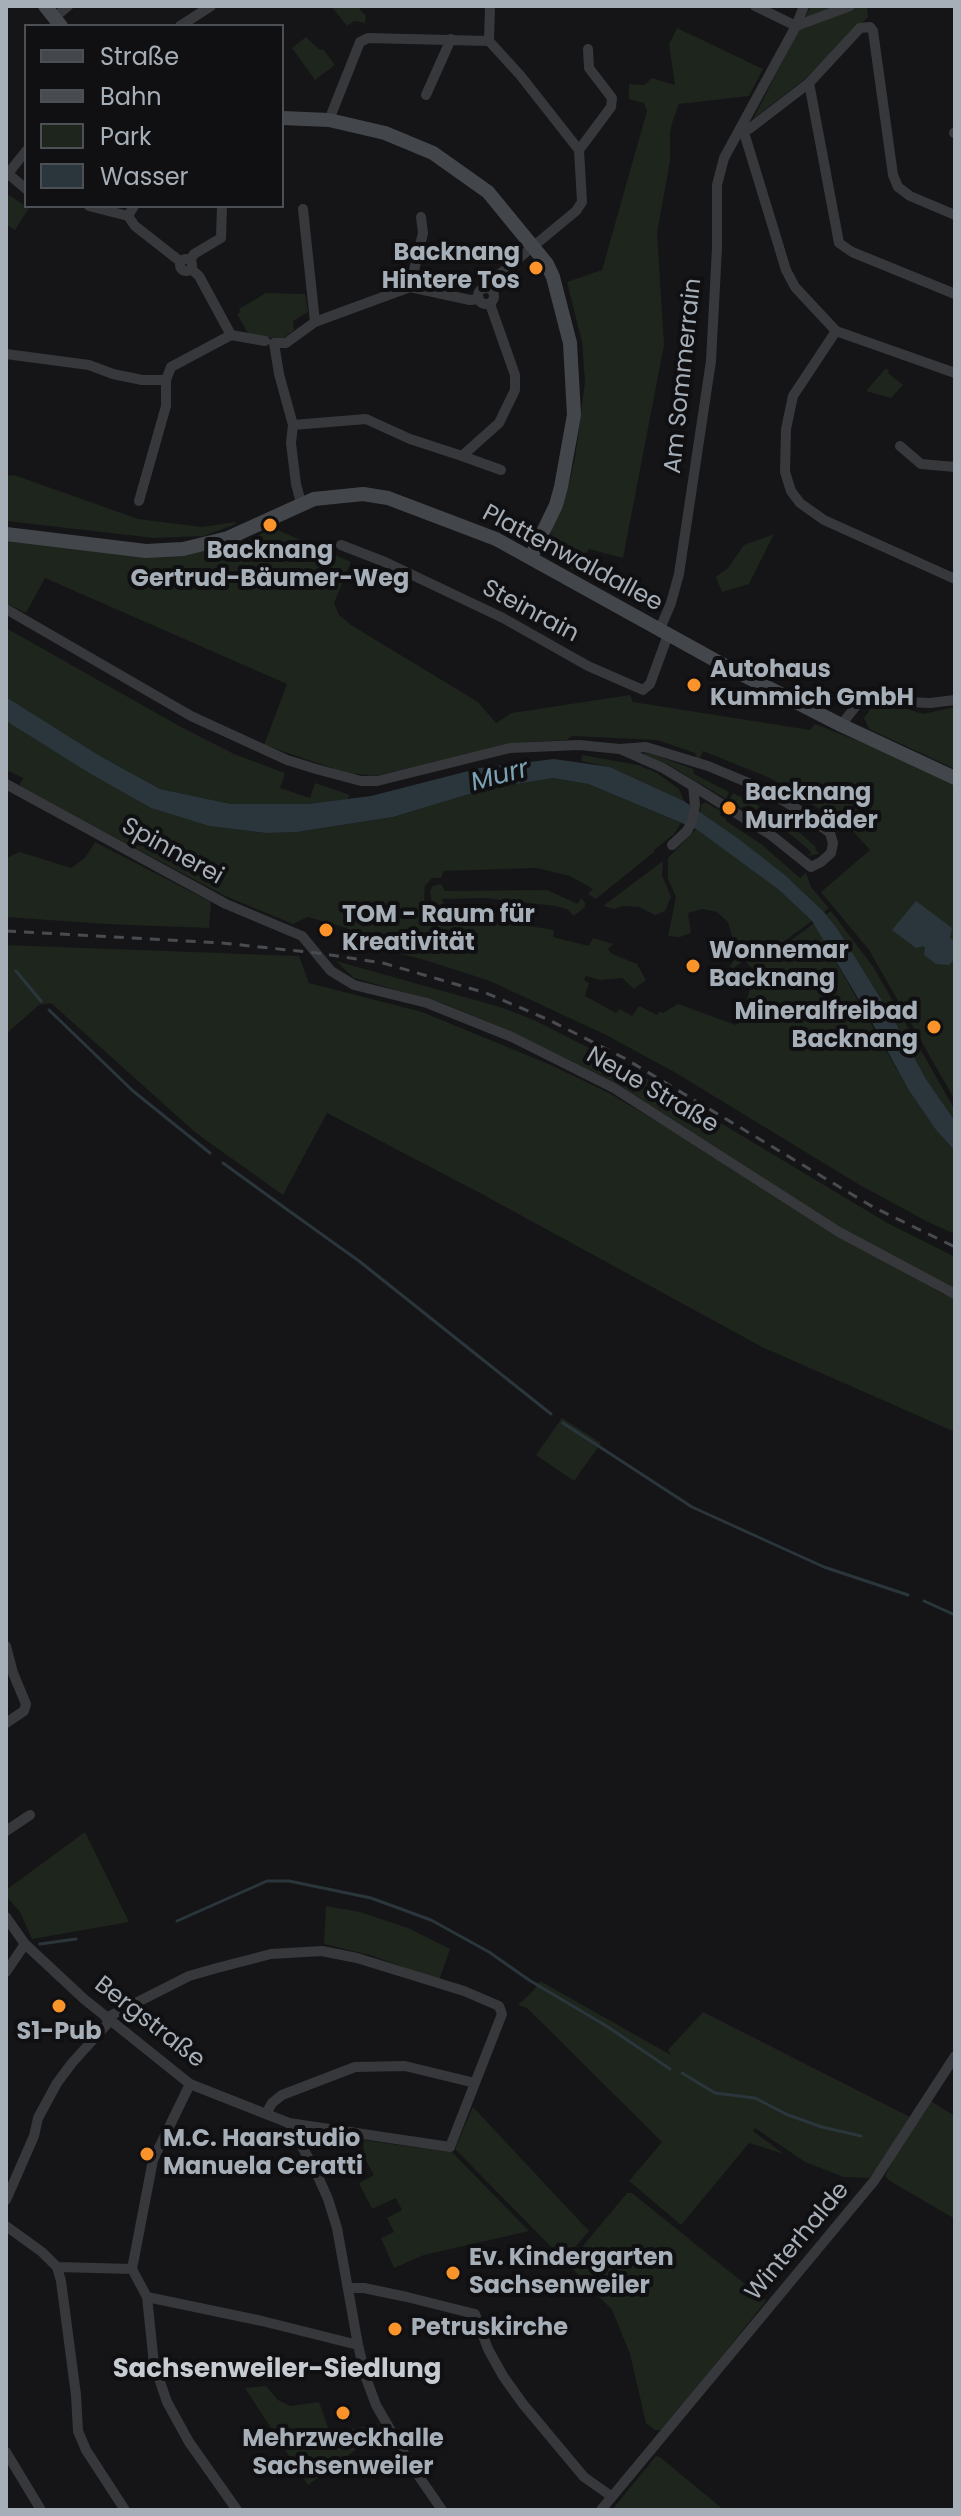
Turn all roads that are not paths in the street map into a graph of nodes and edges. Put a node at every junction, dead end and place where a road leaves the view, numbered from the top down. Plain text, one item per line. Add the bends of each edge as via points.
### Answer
1 (211, 6) edge
2 (490, 6) edge
3 (755, 6) edge
4 (804, 6) edge
5 (850, 6) edge
6 (183, 24) edge
7 (796, 26) junction
8 (451, 39) junction
9 (489, 41) junction
10 (588, 49) dead end
11 (809, 83) junction
12 (426, 95) dead end
13 (284, 118) edge
14 (329, 120) junction
15 (742, 126) junction
16 (579, 150) junction
17 (24, 153) edge
18 (6, 174) edge
19 (24, 188) edge
20 (97, 208) edge
21 (133, 208) edge
22 (222, 208) edge
23 (303, 209) dead end
24 (955, 215) edge
25 (128, 216) junction
26 (421, 217) dead end
27 (533, 246) junction
28 (187, 263) junction
29 (410, 287) junction
30 (488, 288) junction
31 (955, 294) edge
32 (479, 299) junction
33 (490, 304) junction
34 (315, 322) junction
35 (836, 331) junction
36 (231, 335) junction
37 (265, 341) dead end
38 (6, 354) edge
39 (955, 373) edge
40 (166, 380) junction
41 (293, 425) junction
42 (900, 446) dead end
43 (462, 456) junction
44 (955, 467) edge
45 (501, 470) dead end
46 (139, 501) dead end
47 (301, 503) junction
48 (6, 534) edge
49 (341, 545) dead end
50 (531, 557) junction
51 (955, 579) edge
52 (6, 609) edge
53 (664, 633) junction
54 (955, 700) edge
55 (841, 725) junction
56 (620, 749) junction
57 (955, 778) edge
58 (6, 784) edge
59 (694, 791) junction
60 (672, 845) dead end
61 (317, 953) joint
62 (955, 1294) edge
63 (6, 1646) edge
64 (6, 1723) edge
65 (30, 1815) dead end
66 (6, 1831) edge
67 (6, 1917) edge
68 (25, 1944) junction
69 (6, 1972) edge
70 (108, 2019) junction
71 (955, 2056) edge
72 (475, 2083) junction
73 (190, 2084) junction
74 (266, 2114) junction
75 (289, 2123) junction
76 (6, 2200) edge
77 (6, 2226) edge
78 (57, 2267) junction
79 (132, 2269) junction
80 (349, 2288) junction
81 (147, 2297) junction
82 (358, 2345) junction
83 (6, 2452) edge
84 (611, 2496) junction
85 (41, 2510) edge
86 (125, 2510) edge
87 (237, 2510) edge
88 (442, 2510) edge
89 (601, 2510) edge

1 - 6 street
2 - 9 street
3 - 7 street
4 - 7 street, Am Sommerrain
5 - 7 street
7 - 15 street, Am Sommerrain
8 - 9 street
8 - 12 street
8 - 14 street via 360,42
9 - 16 street
10 - 16 street via 589,68 612,98
11 - 15 street via 749,129
11 - 24 street via 860,28 870,27 898,187
11 - 31 street via 839,243
13 - 14 street
14 - 27 street via 385,133 433,153 488,192
15 - 35 street via 790,279
15 - 53 street, Am Sommerrain via 724,158 717,185 711,361 679,574
16 - 27 street via 582,202
17 - 18 street
18 - 19 street
20 - 25 street
21 - 25 street
22 - 28 street via 221,238
23 - 34 street
25 - 28 street
26 - 29 street via 423,233
27 - 30 street
27 - 50 street via 553,277 570,343 574,415 561,487
28 - 36 street
29 - 32 street
29 - 34 street
30 - 32 street via 481,290
30 - 33 street via 495,295
32 - 33 street
33 - 43 street via 515,375 515,390 499,423
34 - 41 street via 286,343 274,343
35 - 39 street
35 - 51 street via 793,396 785,457 791,491 824,520
36 - 37 street
36 - 40 street via 171,367
38 - 40 street
40 - 46 street via 166,406
41 - 43 street via 366,419
41 - 47 street
42 - 44 street via 921,464
43 - 45 street
47 - 48 street, Plattenwaldallee via 228,538 183,549 146,551
47 - 50 street, Plattenwaldallee via 363,494 388,498
49 - 53 street, Steinrain via 503,618 643,690 650,684
50 - 53 street, Plattenwaldallee
52 - 56 street via 191,716 287,760 345,778 377,781 510,748
53 - 55 street, Plattenwaldallee
54 - 55 street via 863,701
55 - 57 street, Plattenwaldallee
56 - 59 street via 663,768
56 - 59 street via 665,752 768,791 830,833 831,853 811,867 771,835
58 - 61 street, Spinnerei via 203,892 302,936
59 - 60 street via 690,826
61 - 62 street, Neue Straße via 331,971 354,985 427,1003 512,1037 614,1088 839,1232
63 - 64 street via 26,1704
65 - 66 street
67 - 68 street, Bergstraße
68 - 69 street
68 - 70 street, Bergstraße
70 - 72 street via 189,1976 271,1954 322,1951 499,2006 502,2014
70 - 73 street, Bergstraße
70 - 76 street via 57,2083
71 - 84 street, Winterhalde via 874,2181
72 - 74 street via 405,2066 355,2067 282,2095
72 - 75 street, Bergstraße via 450,2147
73 - 74 street, Bergstraße
73 - 79 street via 153,2160
74 - 75 street, Bergstraße
75 - 80 street via 328,2199
77 - 78 street
78 - 79 street
78 - 86 street via 78,2431
79 - 81 street
80 - 82 street
80 - 84 street via 475,2314 488,2349 523,2404 584,2477
81 - 82 street
81 - 87 street via 154,2364 167,2402
82 - 88 street via 382,2417
83 - 85 street
84 - 89 street, Winterhalde

